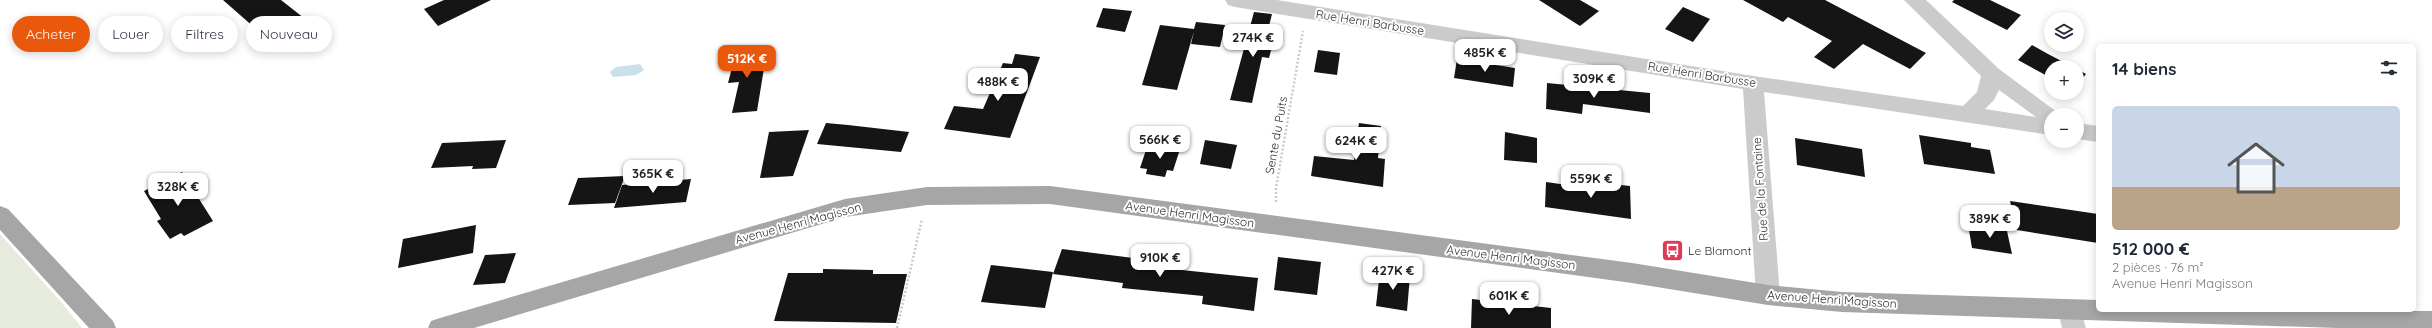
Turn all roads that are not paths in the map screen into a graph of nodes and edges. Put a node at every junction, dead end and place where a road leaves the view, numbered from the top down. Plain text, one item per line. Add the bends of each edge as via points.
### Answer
1 (1235, 0) edge
2 (1914, 0) edge
3 (1992, 74) junction
4 (1752, 82) junction
5 (2044, 112) edge
6 (1967, 115) junction
7 (2044, 126) edge
8 (2084, 132) edge
9 (2096, 134) edge
10 (0, 215) edge
11 (1768, 295) junction
12 (2072, 320) edge
13 (2432, 321) edge
14 (104, 328) edge
15 (440, 328) edge

1 - 4 street, Rue Henri Barbusse
2 - 3 street
3 - 5 street
3 - 6 street via 1987,95
4 - 6 street, Rue Henri Barbusse
4 - 11 street, Rue de la Fontaine
6 - 7 street, Rue Henri Barbusse
8 - 9 street
10 - 14 main road
11 - 12 main road, Avenue Henri Magisson
11 - 15 main road, Avenue Henri Magisson via 1632,272 1050,195 927,196 845,208
12 - 13 main road, Avenue Henri Magisson

